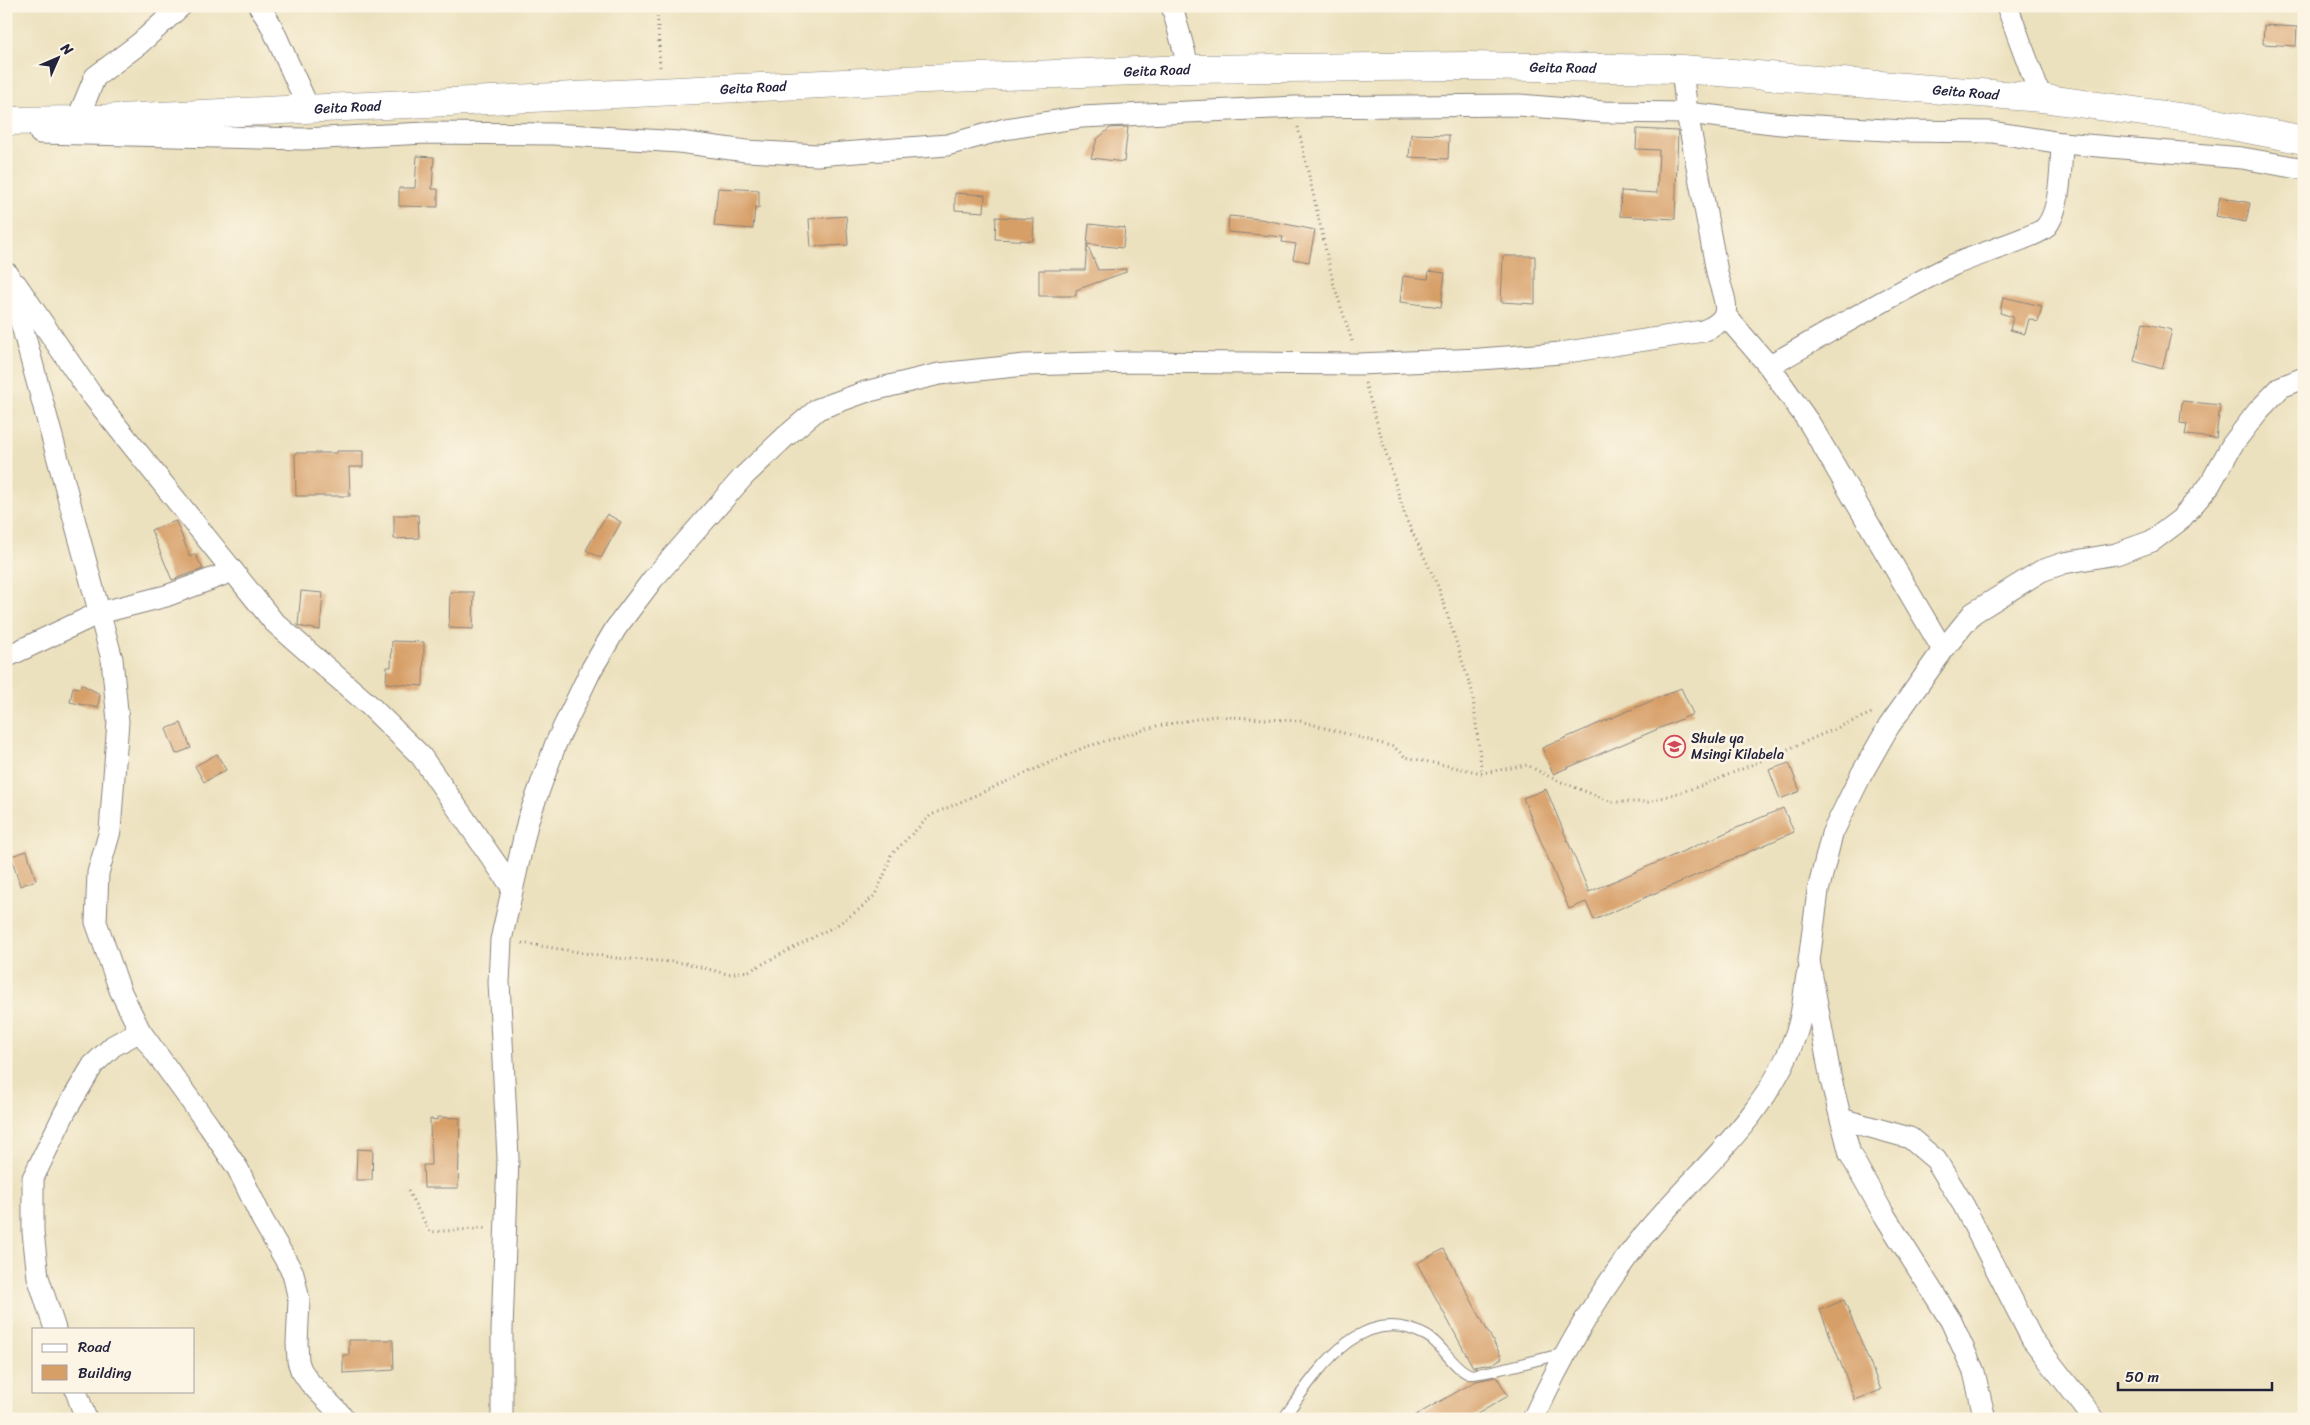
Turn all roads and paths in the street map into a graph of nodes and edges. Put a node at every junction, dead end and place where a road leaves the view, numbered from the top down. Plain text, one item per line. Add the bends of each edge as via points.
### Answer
1 (181, 6) edge
2 (259, 6) edge
3 (657, 6) edge
4 (1172, 6) edge
5 (2007, 6) edge
6 (1189, 69) junction
7 (1682, 69) junction
8 (662, 91) junction
9 (2041, 98) junction
10 (308, 107) junction
11 (1296, 107) junction
12 (1687, 113) junction
13 (77, 120) junction
14 (6, 121) edge
15 (6, 132) edge
16 (2304, 140) edge
17 (2062, 143) junction
18 (2304, 169) edge
19 (7, 271) edge
20 (1725, 315) junction
21 (1359, 364) junction
22 (1769, 366) junction
23 (2304, 378) edge
24 (233, 571) junction
25 (99, 613) junction
26 (1943, 650) junction
27 (6, 656) edge
28 (1877, 710) dead end
29 (1482, 773) junction
30 (512, 887) junction
31 (501, 940) junction
32 (1809, 961) junction
33 (140, 1030) junction
34 (1841, 1119) junction
35 (408, 1191) dead end
36 (507, 1226) junction
37 (54, 1328) edge
38 (1566, 1353) junction
39 (76, 1392) edge
40 (86, 1419) edge
41 (345, 1419) edge
42 (502, 1419) edge
43 (1283, 1419) edge
44 (1533, 1419) edge
45 (1985, 1419) edge
46 (2094, 1419) edge

1 - 13 street via 139,44 95,77
2 - 10 street via 271,25
3 - 8 path
4 - 6 street
5 - 9 street
6 - 7 highway, Geita Road via 1468,66
6 - 8 highway, Geita Road
7 - 9 highway, Geita Road
7 - 12 street
8 - 10 highway, Geita Road
9 - 16 highway, Geita Road via 2201,120
10 - 13 highway, Geita Road
11 - 12 street via 1519,105 1604,112
11 - 15 street via 1082,117 1005,129 947,144 817,154 553,134 426,133 304,139
11 - 21 path via 1332,282
12 - 17 street via 1791,124 1904,131 1992,132
12 - 20 street via 1725,300
13 - 14 highway, Geita Road
17 - 18 street via 2242,158
17 - 22 street via 2054,212 2045,228 1954,265
19 - 24 street via 91,394
19 - 25 street
20 - 21 street via 1718,325 1703,331 1581,350 1480,359
20 - 22 street
21 - 29 path via 1406,519 1438,586 1472,691
21 - 30 street via 1132,362 1025,365 939,374 865,392 818,409 744,476 653,579 616,628 591,670 556,743 528,820
22 - 26 street via 1810,424
23 - 26 street via 2281,387 2258,411 2232,445 2209,486 2180,520 2152,541 2116,554 2064,563 2040,571 1973,613
24 - 25 street via 166,596
24 - 30 street via 273,621 369,705 421,756
25 - 27 street
25 - 33 street via 112,659 118,721 110,831 98,873 96,922 120,990
26 - 32 street via 1889,726 1860,775 1832,834 1818,891
28 - 29 path via 1707,784 1648,802 1612,802 1527,765
29 - 31 path via 1405,757 1394,747 1300,721 1214,716 1166,724 1085,747 931,815 891,855 875,895 860,909 837,925 749,971 727,974 685,963 616,958
30 - 31 street
31 - 36 street via 498,982 507,1118
32 - 34 street
32 - 38 street via 1798,1029 1775,1082 1727,1147 1644,1235 1578,1329
33 - 37 street via 113,1046 94,1065 65,1112 33,1178 33,1232 38,1277
33 - 41 street via 238,1168 293,1273 299,1300 298,1361 310,1383
34 - 45 street via 1850,1154 1951,1322 1974,1372
34 - 46 street via 1910,1138 1936,1160 1964,1206 2032,1340
35 - 36 path via 430,1232
36 - 42 street
38 - 43 lane via 1479,1375 1469,1374 1429,1337 1394,1325 1376,1328 1354,1337 1331,1356
38 - 44 street
39 - 40 street

